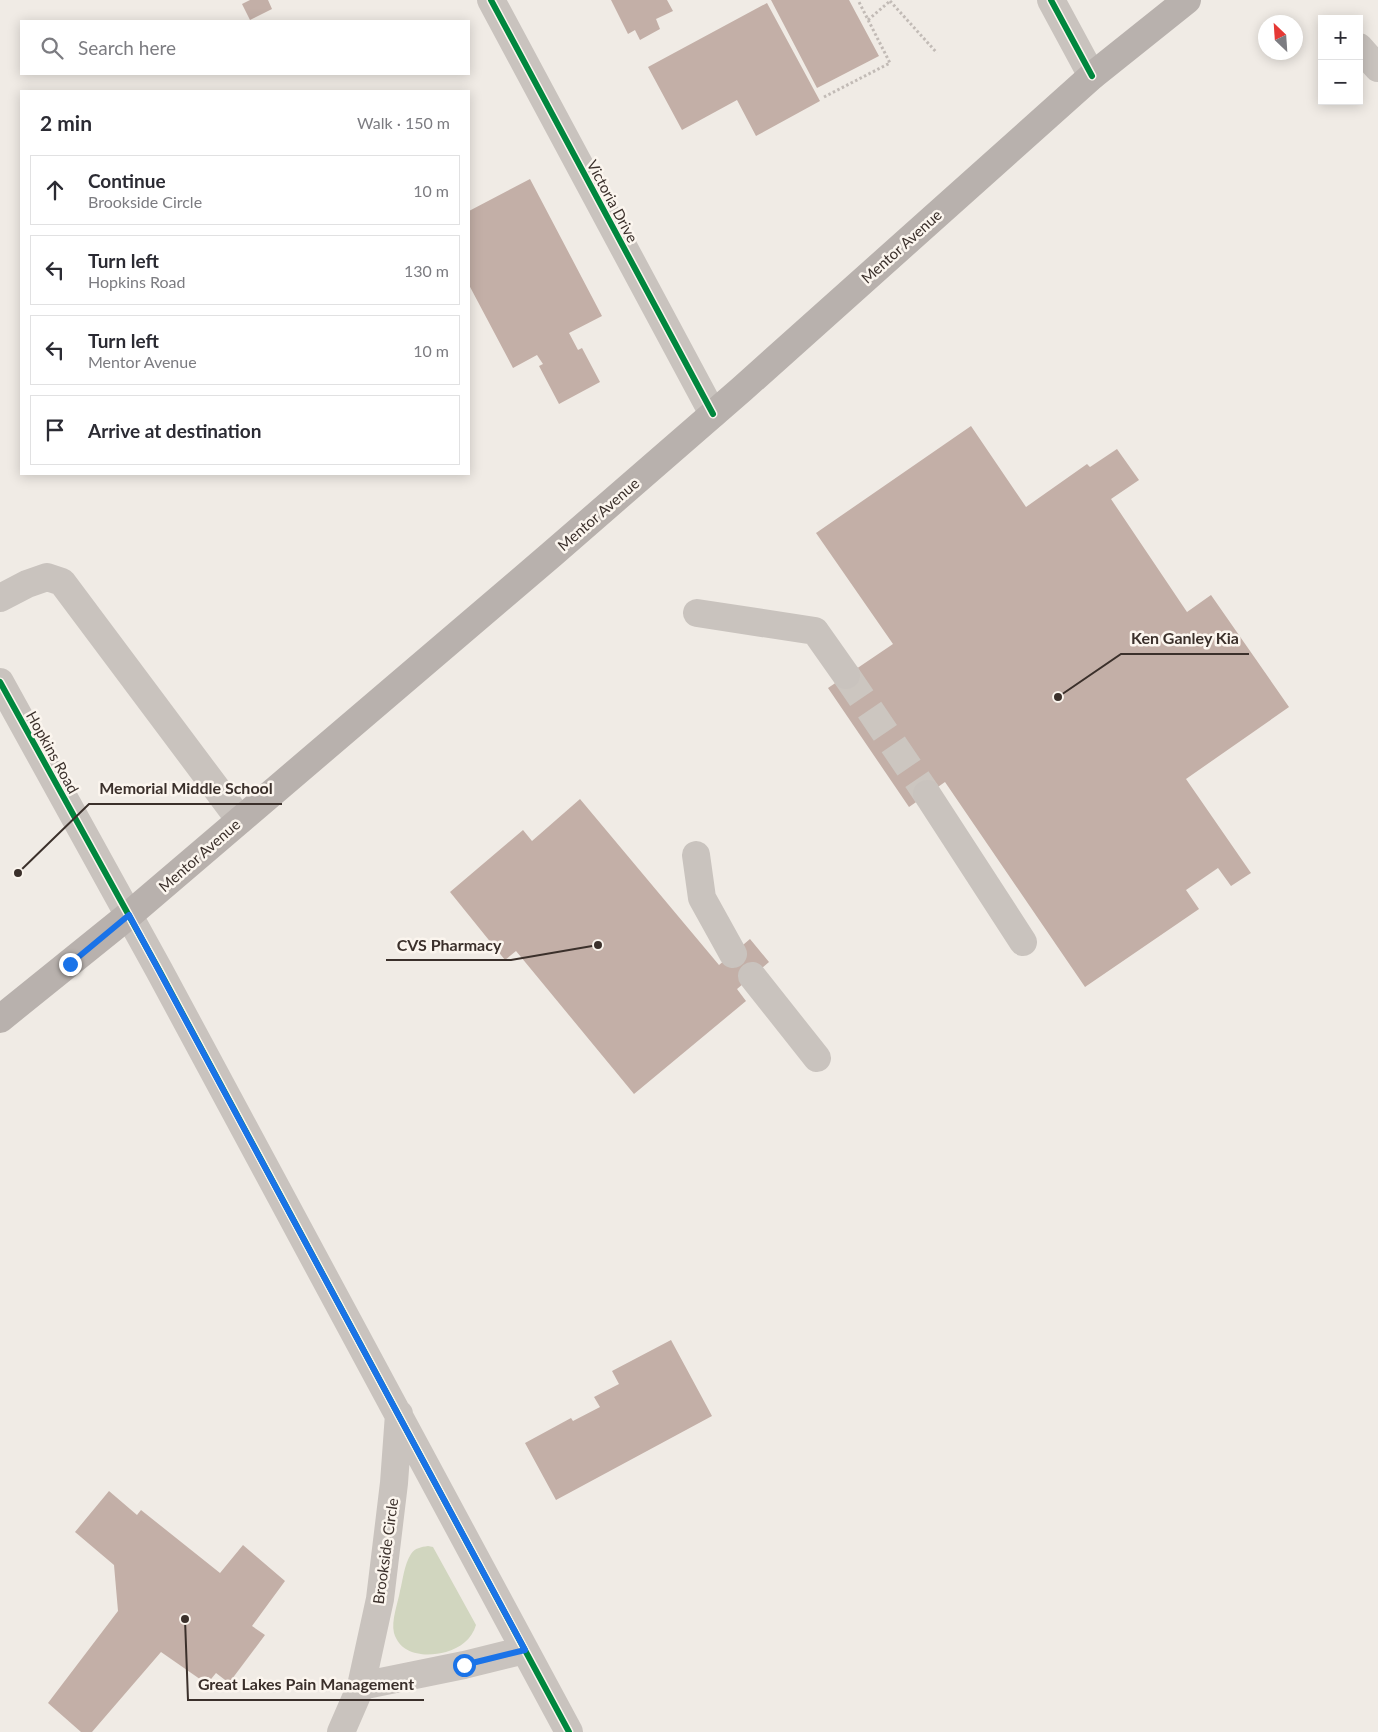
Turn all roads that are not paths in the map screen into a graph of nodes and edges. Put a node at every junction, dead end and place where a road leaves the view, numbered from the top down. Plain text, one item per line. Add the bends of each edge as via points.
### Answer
1 (491, 0) edge
2 (1051, 0) edge
3 (1187, 0) edge
4 (1363, 51) edge
5 (1378, 68) edge
6 (1092, 76) junction
7 (713, 414) junction
8 (0, 598) edge
9 (697, 613) dead end
10 (846, 675) tunnel mouth
11 (0, 682) edge
12 (927, 794) tunnel mouth
13 (240, 820) junction
14 (696, 855) dead end
15 (129, 915) junction
16 (1023, 942) dead end
17 (733, 954) dead end
18 (752, 976) dead end
19 (0, 1019) edge
20 (817, 1058) dead end
21 (399, 1414) junction
22 (525, 1650) junction
23 (361, 1686) junction
24 (341, 1732) edge
25 (569, 1732) edge

1 - 7 street, Victoria Drive
2 - 6 street
3 - 6 main road, Mentor Avenue
4 - 5 street
6 - 7 main road, Mentor Avenue
7 - 13 main road, Mentor Avenue
8 - 13 street via 47,576 62,582
9 - 10 street via 815,631
11 - 15 street, Hopkins Road
12 - 16 street
13 - 15 main road, Mentor Avenue
14 - 17 street via 702,898
15 - 19 main road, Mentor Avenue
15 - 21 street, Hopkins Road
18 - 20 street
21 - 22 street, Hopkins Road
21 - 23 street, Brookside Circle via 380,1598
22 - 23 street
22 - 25 street, Hopkins Road
23 - 24 street, Brookside Circle

